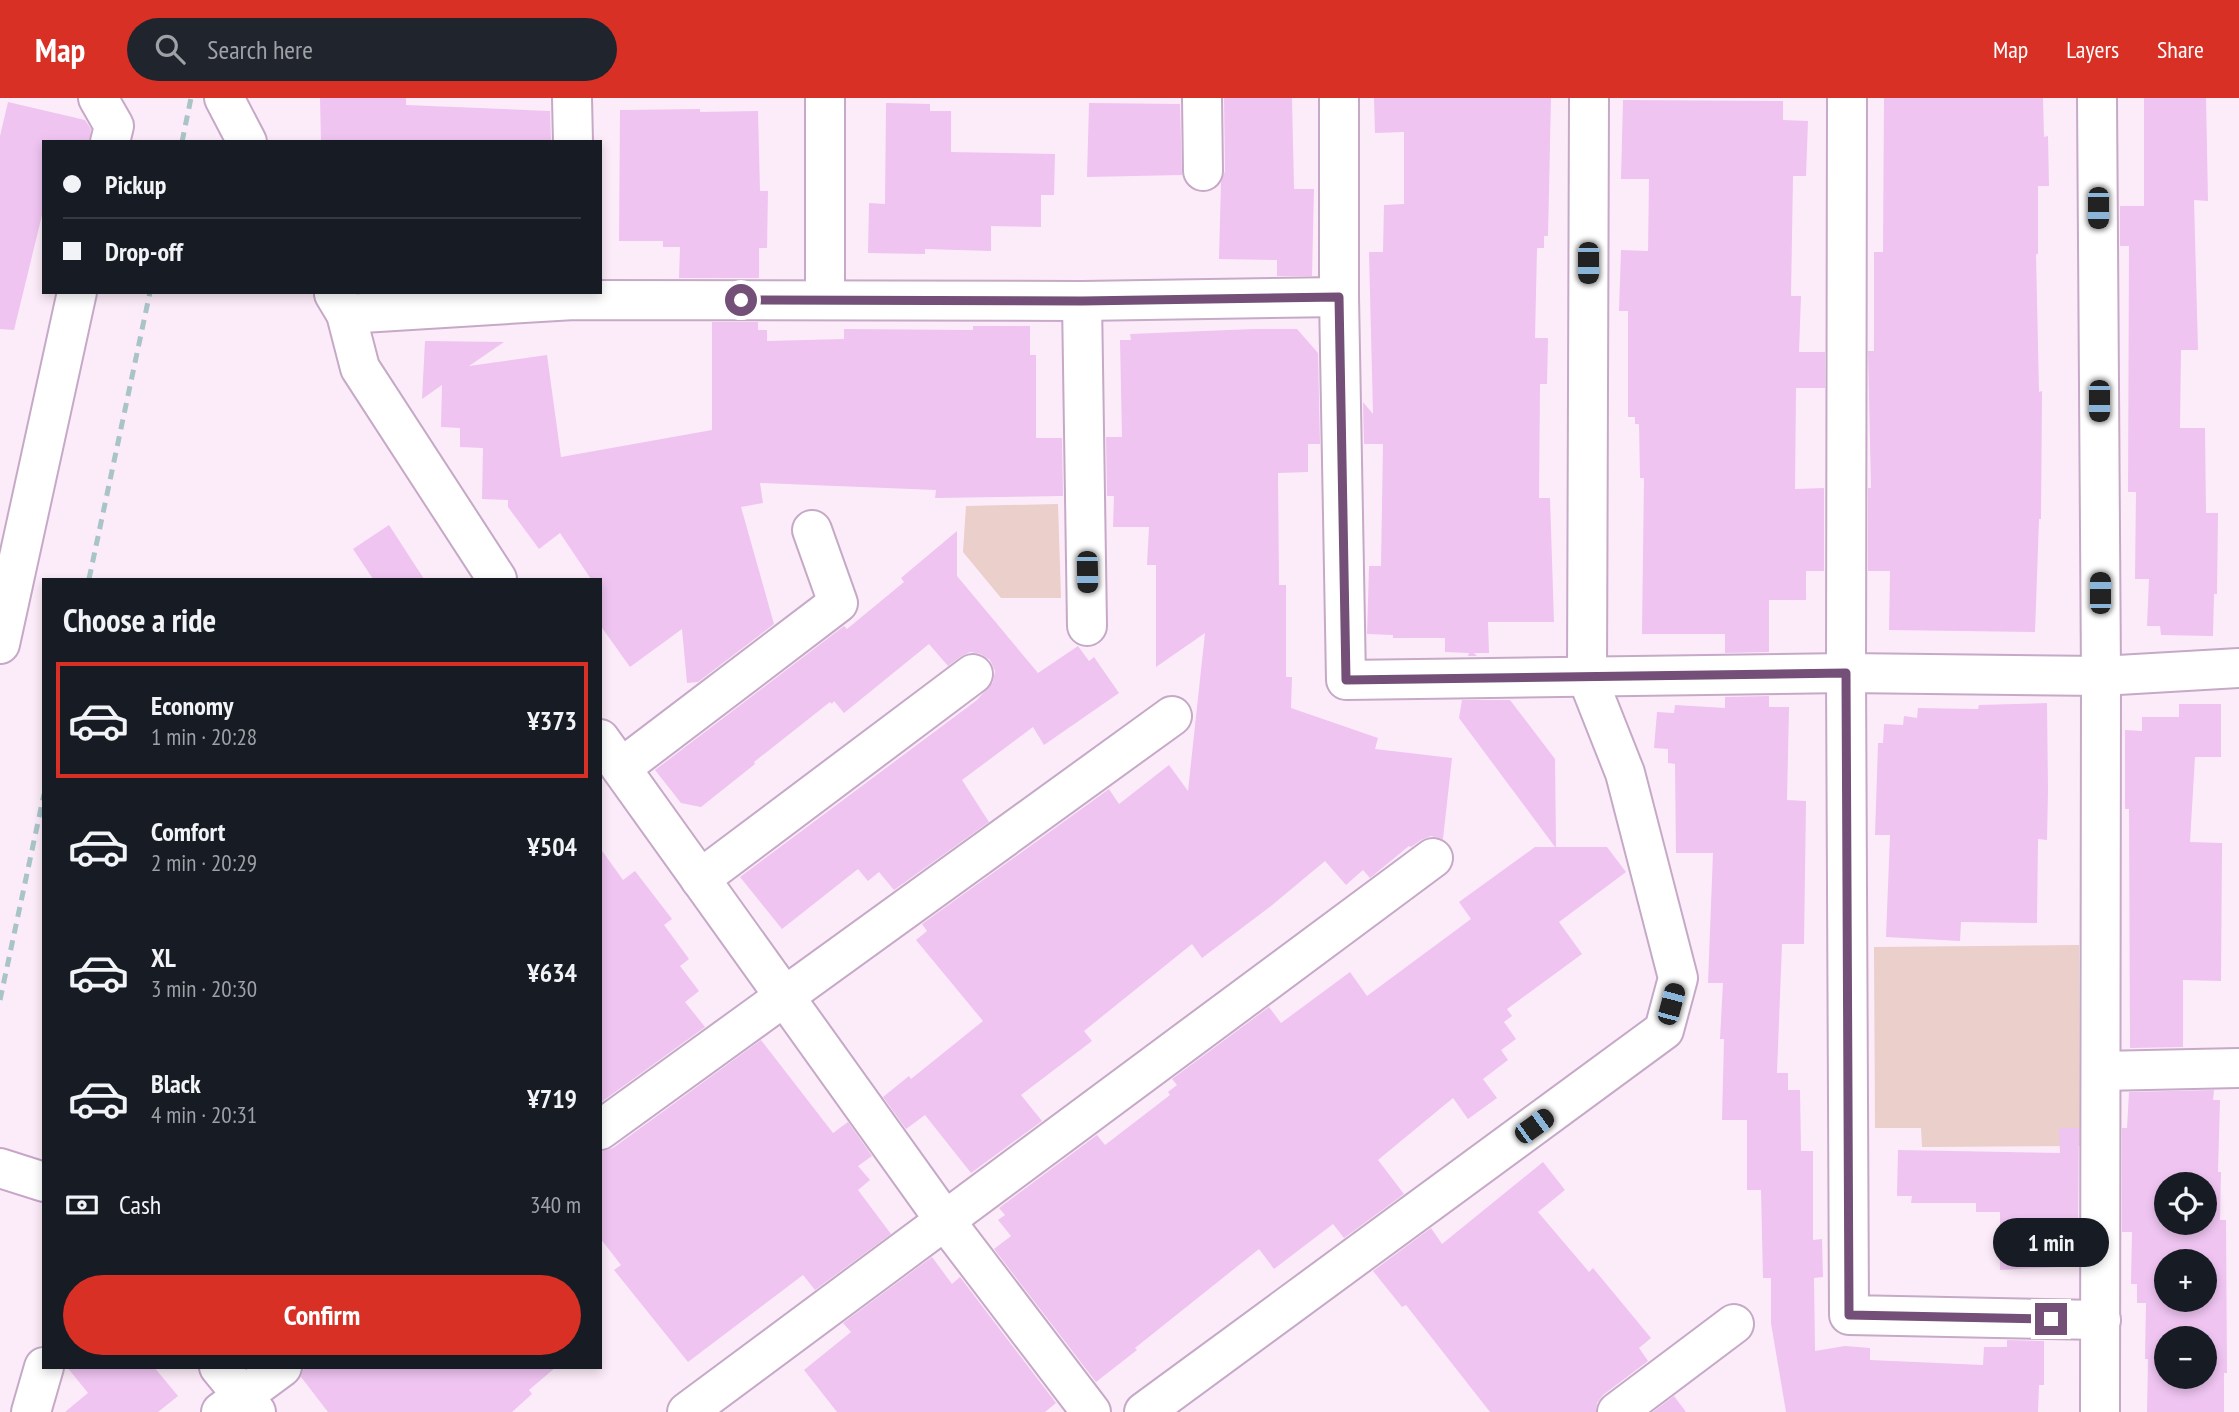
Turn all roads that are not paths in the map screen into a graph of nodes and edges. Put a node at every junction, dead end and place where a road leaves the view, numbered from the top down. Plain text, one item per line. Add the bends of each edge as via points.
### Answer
1 (98, 98) edge
2 (224, 98) edge
3 (572, 98) edge
4 (825, 98) edge
5 (1202, 98) edge
6 (1339, 98) edge
7 (1589, 98) edge
8 (1847, 98) edge
9 (2097, 98) edge
10 (110, 140) edge
11 (246, 140) edge
12 (573, 140) edge
13 (1203, 171) dead end
14 (77, 294) edge
15 (574, 296) edge
16 (1339, 297) junction
17 (825, 299) junction
18 (1082, 301) junction
19 (340, 303) edge
20 (812, 530) dead end
21 (7, 575) edge
22 (496, 578) edge
23 (1087, 626) dead end
24 (0, 644) edge
25 (2239, 668) edge
26 (1846, 673) junction
27 (973, 674) dead end
28 (2101, 676) junction
29 (1587, 677) junction
30 (1172, 716) dead end
31 (611, 754) edge
32 (1433, 858) dead end
33 (700, 879) junction
34 (784, 996) junction
35 (2239, 1068) edge
36 (2101, 1071) junction
37 (602, 1129) edge
38 (0, 1168) edge
39 (42, 1181) edge
40 (946, 1222) junction
41 (2101, 1320) junction
42 (1734, 1324) dead end
43 (43, 1369) edge
44 (220, 1369) edge
45 (280, 1369) edge
46 (240, 1407) edge
47 (31, 1412) edge
48 (687, 1412) edge
49 (1091, 1412) edge
50 (1144, 1412) edge
51 (1617, 1412) edge
52 (2100, 1412) edge

1 - 10 street via 114,126
2 - 11 street
3 - 12 street
4 - 17 street
5 - 13 street
6 - 16 street
7 - 29 street
8 - 26 street
9 - 28 street
14 - 21 street
15 - 17 street
15 - 19 street
16 - 18 street
16 - 29 street via 1346,680
17 - 18 street
18 - 23 street
19 - 22 street via 360,368
20 - 31 street via 838,603
21 - 24 street
25 - 28 street
26 - 28 street
26 - 29 street
26 - 41 street via 1849,1315
27 - 33 street
28 - 36 street
29 - 50 street via 1625,773 1678,978 1664,1030
30 - 34 street
31 - 33 street
32 - 40 street
33 - 34 street
34 - 37 street
34 - 40 street
35 - 36 street
36 - 41 street
38 - 39 street
40 - 48 street
40 - 49 street
41 - 52 street
42 - 51 street
43 - 47 street
44 - 46 street
45 - 46 street

